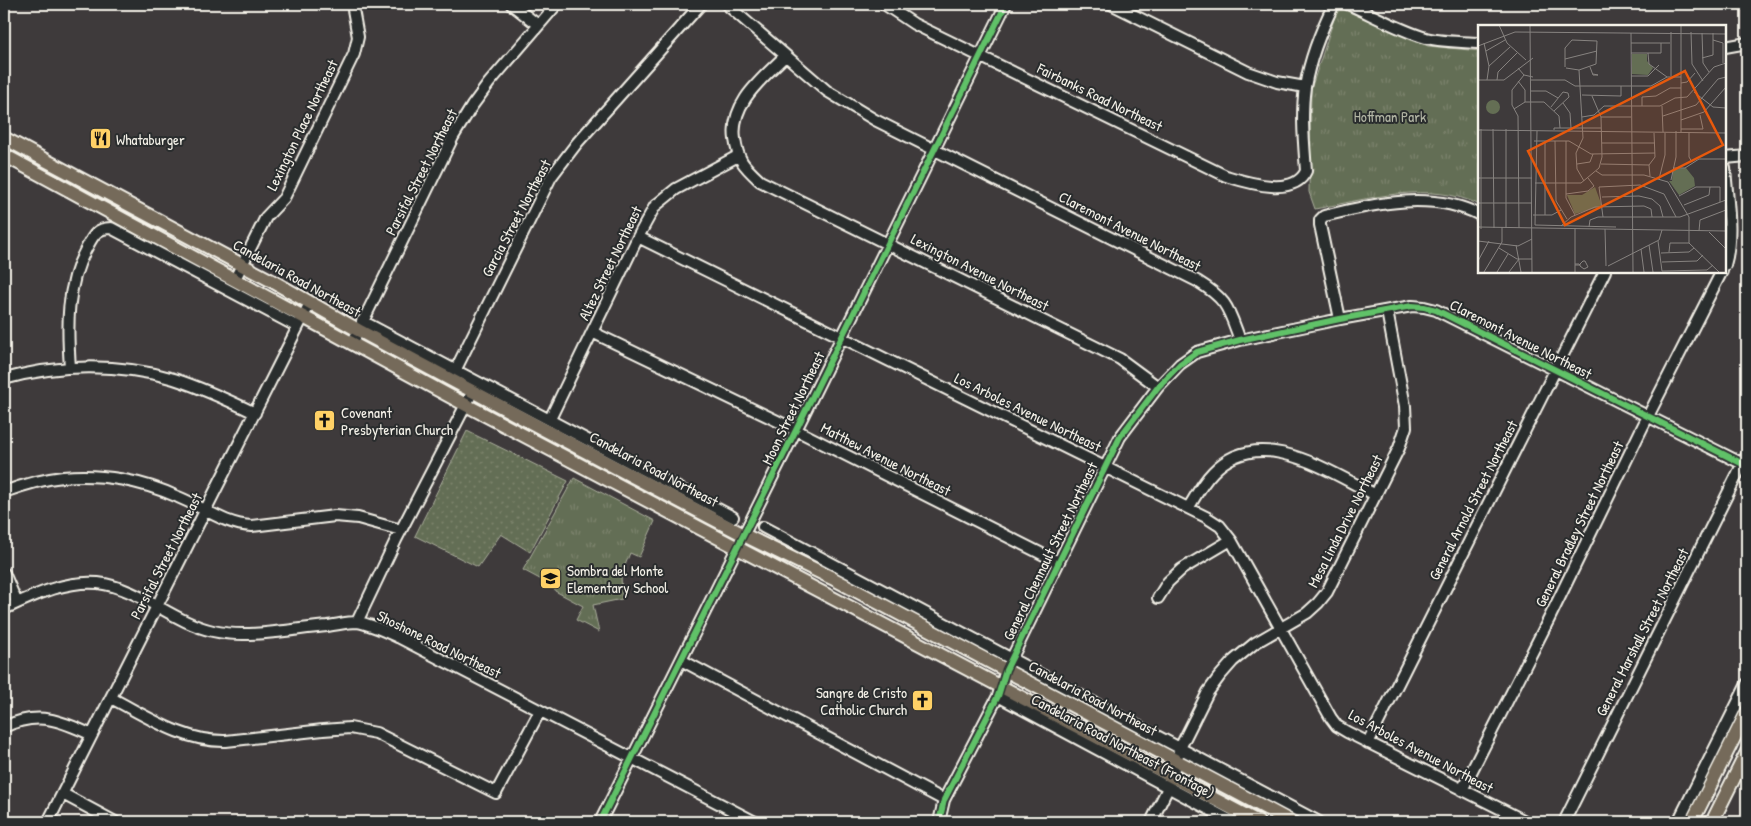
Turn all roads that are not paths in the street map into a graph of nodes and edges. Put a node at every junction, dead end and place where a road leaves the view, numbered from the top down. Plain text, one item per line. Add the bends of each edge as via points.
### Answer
1 (352, 4) edge
2 (511, 4) edge
3 (557, 4) edge
4 (701, 4) edge
5 (726, 4) edge
6 (884, 4) edge
7 (1006, 4) edge
8 (1111, 4) edge
9 (1334, 4) edge
10 (1348, 4) edge
11 (538, 25) junction
12 (1478, 43) edge
13 (1747, 43) edge
14 (1726, 46) edge
15 (980, 55) junction
16 (785, 56) junction
17 (1306, 87) junction
18 (4, 138) edge
19 (935, 149) junction
20 (4, 155) edge
21 (738, 156) junction
22 (1747, 156) edge
23 (1726, 158) edge
24 (1726, 181) edge
25 (1478, 213) edge
26 (638, 237) junction
27 (888, 243) junction
28 (1726, 260) edge
29 (242, 266) junction
30 (1721, 272) edge
31 (1601, 273) edge
32 (236, 279) junction
33 (310, 303) junction
34 (1387, 311) junction
35 (1340, 319) junction
36 (300, 322) junction
37 (360, 325) junction
38 (592, 332) junction
39 (841, 338) junction
40 (1240, 340) junction
41 (352, 344) junction
42 (70, 367) junction
43 (456, 369) junction
44 (1555, 370) junction
45 (4, 379) edge
46 (1158, 387) junction
47 (473, 391) junction
48 (466, 405) junction
49 (255, 413) junction
50 (1648, 416) junction
51 (550, 419) junction
52 (796, 430) junction
53 (1746, 462) edge
54 (1105, 466) junction
55 (4, 492) edge
56 (1376, 495) junction
57 (1190, 507) junction
58 (206, 510) junction
59 (733, 517) dead end
60 (763, 527) dead end
61 (401, 530) junction
62 (744, 535) junction
63 (1231, 540) junction
64 (736, 549) junction
65 (1058, 562) junction
66 (4, 573) edge
67 (1158, 598) dead end
68 (17, 603) junction
69 (157, 606) junction
70 (4, 609) edge
71 (357, 622) junction
72 (1280, 628) junction
73 (1012, 658) junction
74 (681, 660) junction
75 (1006, 670) junction
76 (1747, 684) edge
77 (1000, 692) junction
78 (111, 698) junction
79 (540, 711) junction
80 (1747, 712) edge
81 (4, 726) edge
82 (92, 734) junction
83 (1368, 743) junction
84 (1180, 748) junction
85 (1747, 752) edge
86 (632, 758) junction
87 (1177, 761) junction
88 (1169, 782) junction
89 (1462, 790) junction
90 (63, 794) junction
91 (944, 800) junction
92 (48, 822) edge
93 (115, 822) edge
94 (600, 822) edge
95 (755, 822) edge
96 (939, 822) edge
97 (1151, 822) edge
98 (1233, 822) edge
99 (1258, 822) edge
100 (1292, 822) edge
101 (1319, 822) edge
102 (1527, 822) edge
103 (1564, 822) edge
104 (1678, 822) edge
105 (1692, 822) edge
106 (1712, 822) edge

1 - 29 street, Lexington Place Northeast via 358,37 354,54 284,198 266,217
2 - 11 street
3 - 11 street, Parsifal Street Northeast
4 - 43 street, Garcia Street Northeast via 577,143 552,177
5 - 16 street, Claremont Avenue Northeast
6 - 15 street, Fairbanks Road Northeast via 914,24
7 - 15 street, Moon Street Northeast
8 - 17 street via 1248,72
9 - 17 street via 1320,34
10 - 12 street via 1426,38
11 - 37 street, Parsifal Street Northeast via 489,83 453,137
13 - 14 street
15 - 17 street, Fairbanks Road Northeast via 1226,176 1266,186 1299,181 1306,171 1303,131
15 - 19 street, Moon Street Northeast
16 - 19 street, Claremont Avenue Northeast via 827,91 875,120
16 - 21 street via 740,106 734,126
18 - 29 main road, Candelaria Road Northeast
19 - 27 street, Moon Street Northeast
19 - 40 street, Claremont Avenue Northeast via 1198,281 1214,292 1228,308
20 - 32 main road, Candelaria Road Northeast
21 - 26 street, Altez Street Northeast via 676,189 655,206
21 - 27 street, Lexington Avenue Northeast via 760,181
22 - 23 street
24 - 28 street via 1730,232
25 - 35 street via 1451,204 1425,201 1393,202 1324,216 1320,225
26 - 38 street, Altez Street Northeast
26 - 39 street, Los Arboles Avenue Northeast
27 - 39 street, Moon Street Northeast
27 - 46 street, Lexington Avenue Northeast via 1120,359
29 - 32 street, Lexington Place Northeast
29 - 33 main road, Candelaria Road Northeast
30 - 50 street, General Bradley Street Northeast
31 - 44 street, General Arnold Street Northeast
32 - 36 main road, Candelaria Road Northeast
33 - 36 street, Parsifal Street Northeast
33 - 37 main road, Candelaria Road Northeast
34 - 35 street, Claremont Avenue Northeast
34 - 44 street, Claremont Avenue Northeast via 1412,306 1436,310
34 - 56 street, Mesa Linda Drive Northeast via 1406,427 1400,448
35 - 40 street, Claremont Avenue Northeast
36 - 41 main road, Candelaria Road Northeast
36 - 42 street via 111,228 103,228 91,240 79,262 71,291 68,323
36 - 49 street, Parsifal Street Northeast
37 - 41 street, Parsifal Street Northeast
37 - 43 street
37 - 47 main road, Candelaria Road Northeast
38 - 51 street, Altez Street Northeast
38 - 52 street, Matthew Avenue Northeast
39 - 52 street, Moon Street Northeast
39 - 54 street, Los Arboles Avenue Northeast
40 - 46 street, General Chennault Street Northeast via 1197,352
41 - 48 main road, Candelaria Road Northeast
42 - 45 street
42 - 49 street via 144,372 171,378
43 - 51 street
44 - 50 street, Claremont Avenue Northeast
44 - 83 street, General Arnold Street Northeast
46 - 54 street, General Chennault Street Northeast via 1120,437
47 - 48 street
47 - 62 main road, Candelaria Road Northeast
48 - 61 street
48 - 64 main road, Candelaria Road Northeast
49 - 58 street, Parsifal Street Northeast
50 - 53 street, Claremont Avenue Northeast
50 - 89 street, General Bradley Street Northeast
51 - 59 street
52 - 62 street, Moon Street Northeast
52 - 65 street, Matthew Avenue Northeast
53 - 103 street, General Marshall Street Northeast
54 - 57 street, Los Arboles Avenue Northeast
54 - 65 street, General Chennault Street Northeast
55 - 58 street via 62,477 92,476 151,486
56 - 57 street via 1297,456 1273,450 1250,452 1229,460 1201,486
56 - 72 street, Mesa Linda Drive Northeast via 1327,592 1307,613
57 - 63 street, Los Arboles Avenue Northeast via 1220,526
58 - 61 street via 241,525 335,516 358,518
58 - 69 street, Parsifal Street Northeast
60 - 73 street
61 - 71 street
62 - 64 street, Moon Street Northeast
62 - 75 main road, Candelaria Road Northeast
63 - 67 street via 1182,569
63 - 72 street, Los Arboles Avenue Northeast
64 - 74 street, Moon Street Northeast
64 - 77 main road, Candelaria Road Northeast via 825,594
65 - 73 street, General Chennault Street Northeast
66 - 68 street
68 - 69 street, Shoshone Road Northeast via 67,585 98,583 124,589
68 - 70 street, Shoshone Road Northeast
69 - 71 street, Shoshone Road Northeast via 192,624 237,634
69 - 78 street, Parsifal Street Northeast
71 - 79 street, Shoshone Road Northeast via 400,638
72 - 83 street, Los Arboles Avenue Northeast via 1331,718 1338,726
72 - 84 street, Mesa Linda Drive Northeast via 1255,643 1219,677
73 - 75 street, General Chennault Street Northeast
73 - 84 street
74 - 86 street, Moon Street Northeast
74 - 91 street
75 - 77 street, General Chennault Street Northeast
75 - 87 main road, Candelaria Road Northeast
76 - 104 street
77 - 88 main road, Candelaria Road Northeast
77 - 91 street, General Chennault Street Northeast
78 - 79 street via 191,738 211,742 350,728 376,734 496,793
78 - 82 street, Parsifal Street Northeast
79 - 86 street, Shoshone Road Northeast
80 - 105 main road
81 - 82 street via 30,718 50,718
82 - 90 street, Parsifal Street Northeast
83 - 89 street, Los Arboles Avenue Northeast
84 - 87 street, Mesa Linda Drive Northeast
84 - 101 street
85 - 106 main road
86 - 94 street, Moon Street Northeast
86 - 95 street, Shoshone Road Northeast
87 - 88 street, Mesa Linda Drive Northeast
87 - 100 main road, Candelaria Road Northeast
88 - 97 street, Mesa Linda Drive Northeast
88 - 98 street, Candelaria Road Northeast (Frontage)
88 - 99 main road, Candelaria Road Northeast
89 - 102 street, Los Arboles Avenue Northeast
90 - 92 street, Parsifal Street Northeast
90 - 93 street
91 - 96 street, General Chennault Street Northeast

